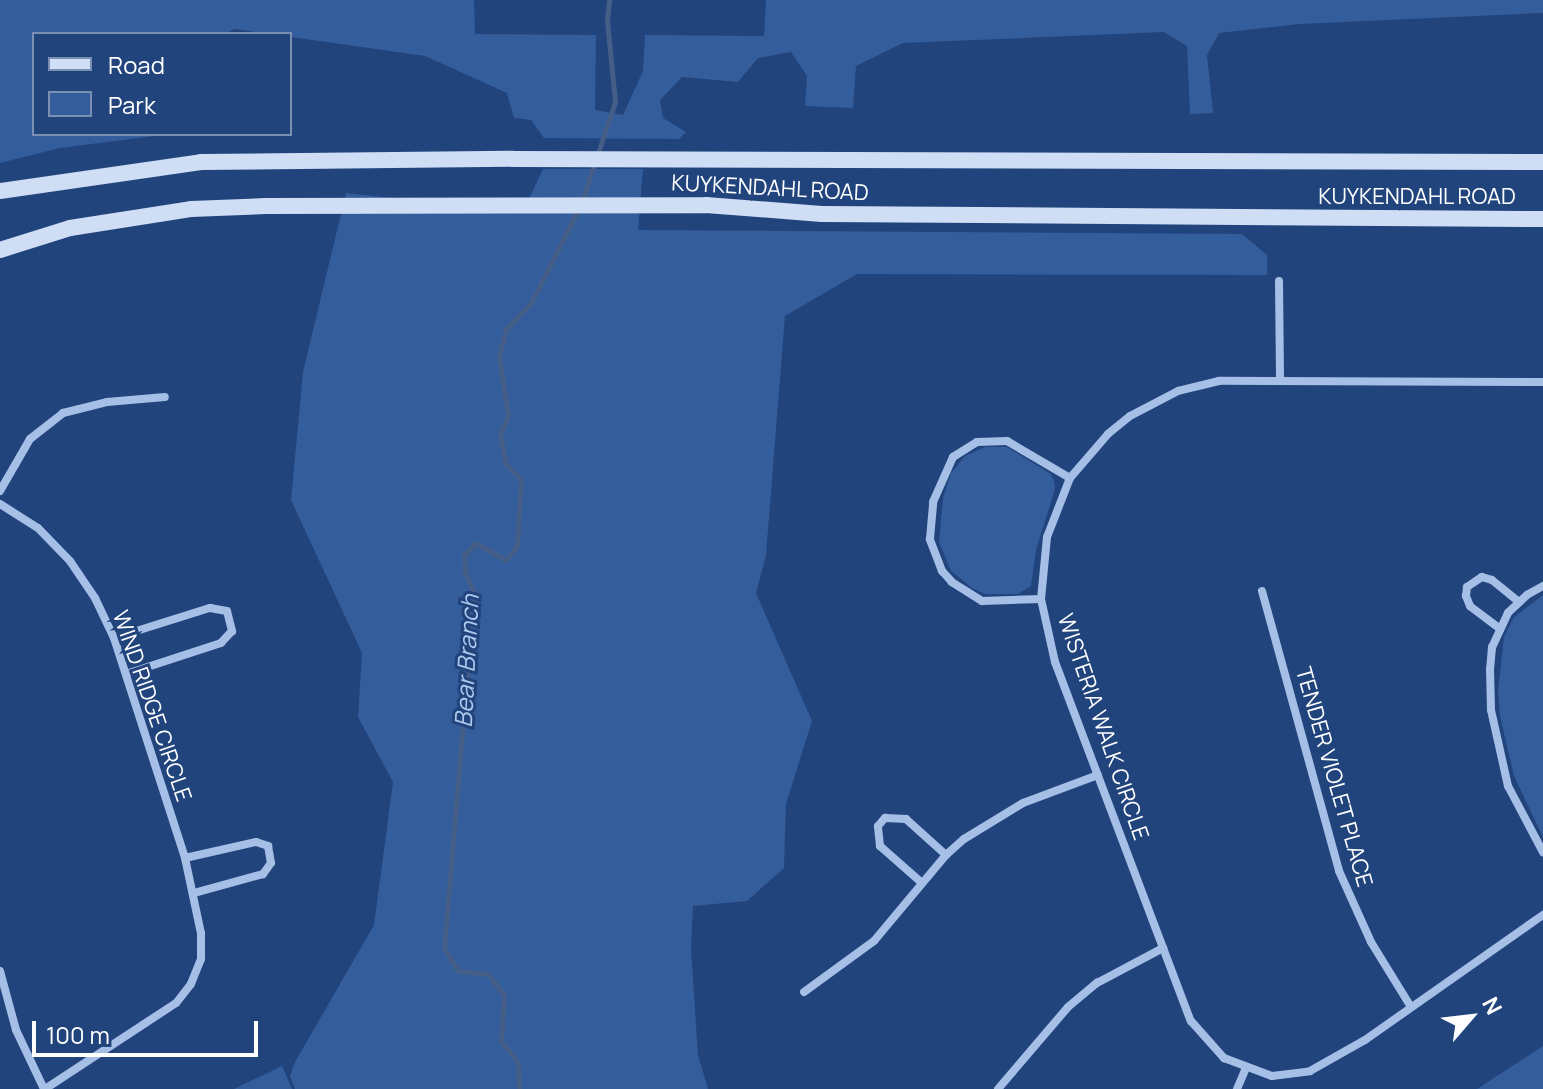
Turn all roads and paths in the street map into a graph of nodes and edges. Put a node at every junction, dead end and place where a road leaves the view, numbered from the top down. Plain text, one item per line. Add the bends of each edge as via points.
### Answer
1 (1543, 162) edge
2 (0, 191) edge
3 (1543, 219) edge
4 (0, 250) edge
5 (1279, 281) dead end
6 (1280, 379) junction
7 (1543, 382) edge
8 (165, 397) dead end
9 (1070, 478) junction
10 (0, 491) edge
11 (0, 504) edge
12 (1543, 586) edge
13 (1262, 591) dead end
14 (1041, 599) junction
15 (1519, 602) junction
16 (1499, 628) junction
17 (114, 638) junction
18 (126, 674) junction
19 (1098, 775) junction
20 (1543, 852) edge
21 (946, 855) junction
22 (185, 858) junction
23 (922, 883) junction
24 (194, 893) junction
25 (1543, 915) edge
26 (1163, 948) junction
27 (0, 971) edge
28 (804, 992) dead end
29 (1411, 1007) junction
30 (1246, 1068) junction
31 (45, 1089) edge
32 (998, 1089) edge
33 (1237, 1089) edge

1 - 2 main road, KUYKENDAHL ROAD via 201,162
3 - 4 main road, KUYKENDAHL ROAD via 822,214 706,205 191,209 70,228
5 - 6 street
6 - 7 street, WISTERIA WALK CIRCLE
6 - 9 street, WISTERIA WALK CIRCLE via 1199,384 1154,402 1108,434
8 - 10 street via 107,402 63,413 30,439
9 - 14 street, WISTERIA WALK CIRCLE via 1047,537
9 - 14 street via 1007,441 977,442 953,457 933,502 930,539 952,582 982,601
11 - 17 street, WIND RIDGE CIRCLE via 38,528 70,561
12 - 15 street
13 - 29 street, TENDER VIOLET PLACE via 1339,871 1371,942
14 - 19 street, WISTERIA WALK CIRCLE via 1055,662
15 - 16 street
15 - 16 street via 1482,577 1467,587 1470,606
16 - 20 street via 1490,669 1498,751 1508,786
17 - 18 street, WIND RIDGE CIRCLE
17 - 18 street via 210,608 227,611 232,631 221,643
18 - 22 street, WIND RIDGE CIRCLE
19 - 21 street via 1002,814
19 - 26 street, WISTERIA WALK CIRCLE
21 - 23 street
21 - 23 street via 906,819 885,818 878,826 880,846
22 - 24 street, WIND RIDGE CIRCLE
22 - 24 street via 256,842 268,846 271,863 263,874
23 - 28 street via 874,941
24 - 31 street, WIND RIDGE CIRCLE via 201,959 191,984 176,1003
25 - 29 street, WISTERIA WALK CIRCLE
26 - 30 street, WISTERIA WALK CIRCLE via 1191,1021 1224,1058
26 - 32 street via 1097,983 1068,1007
27 - 31 street via 16,1030
29 - 30 street, WISTERIA WALK CIRCLE via 1310,1071 1272,1076
30 - 33 street

